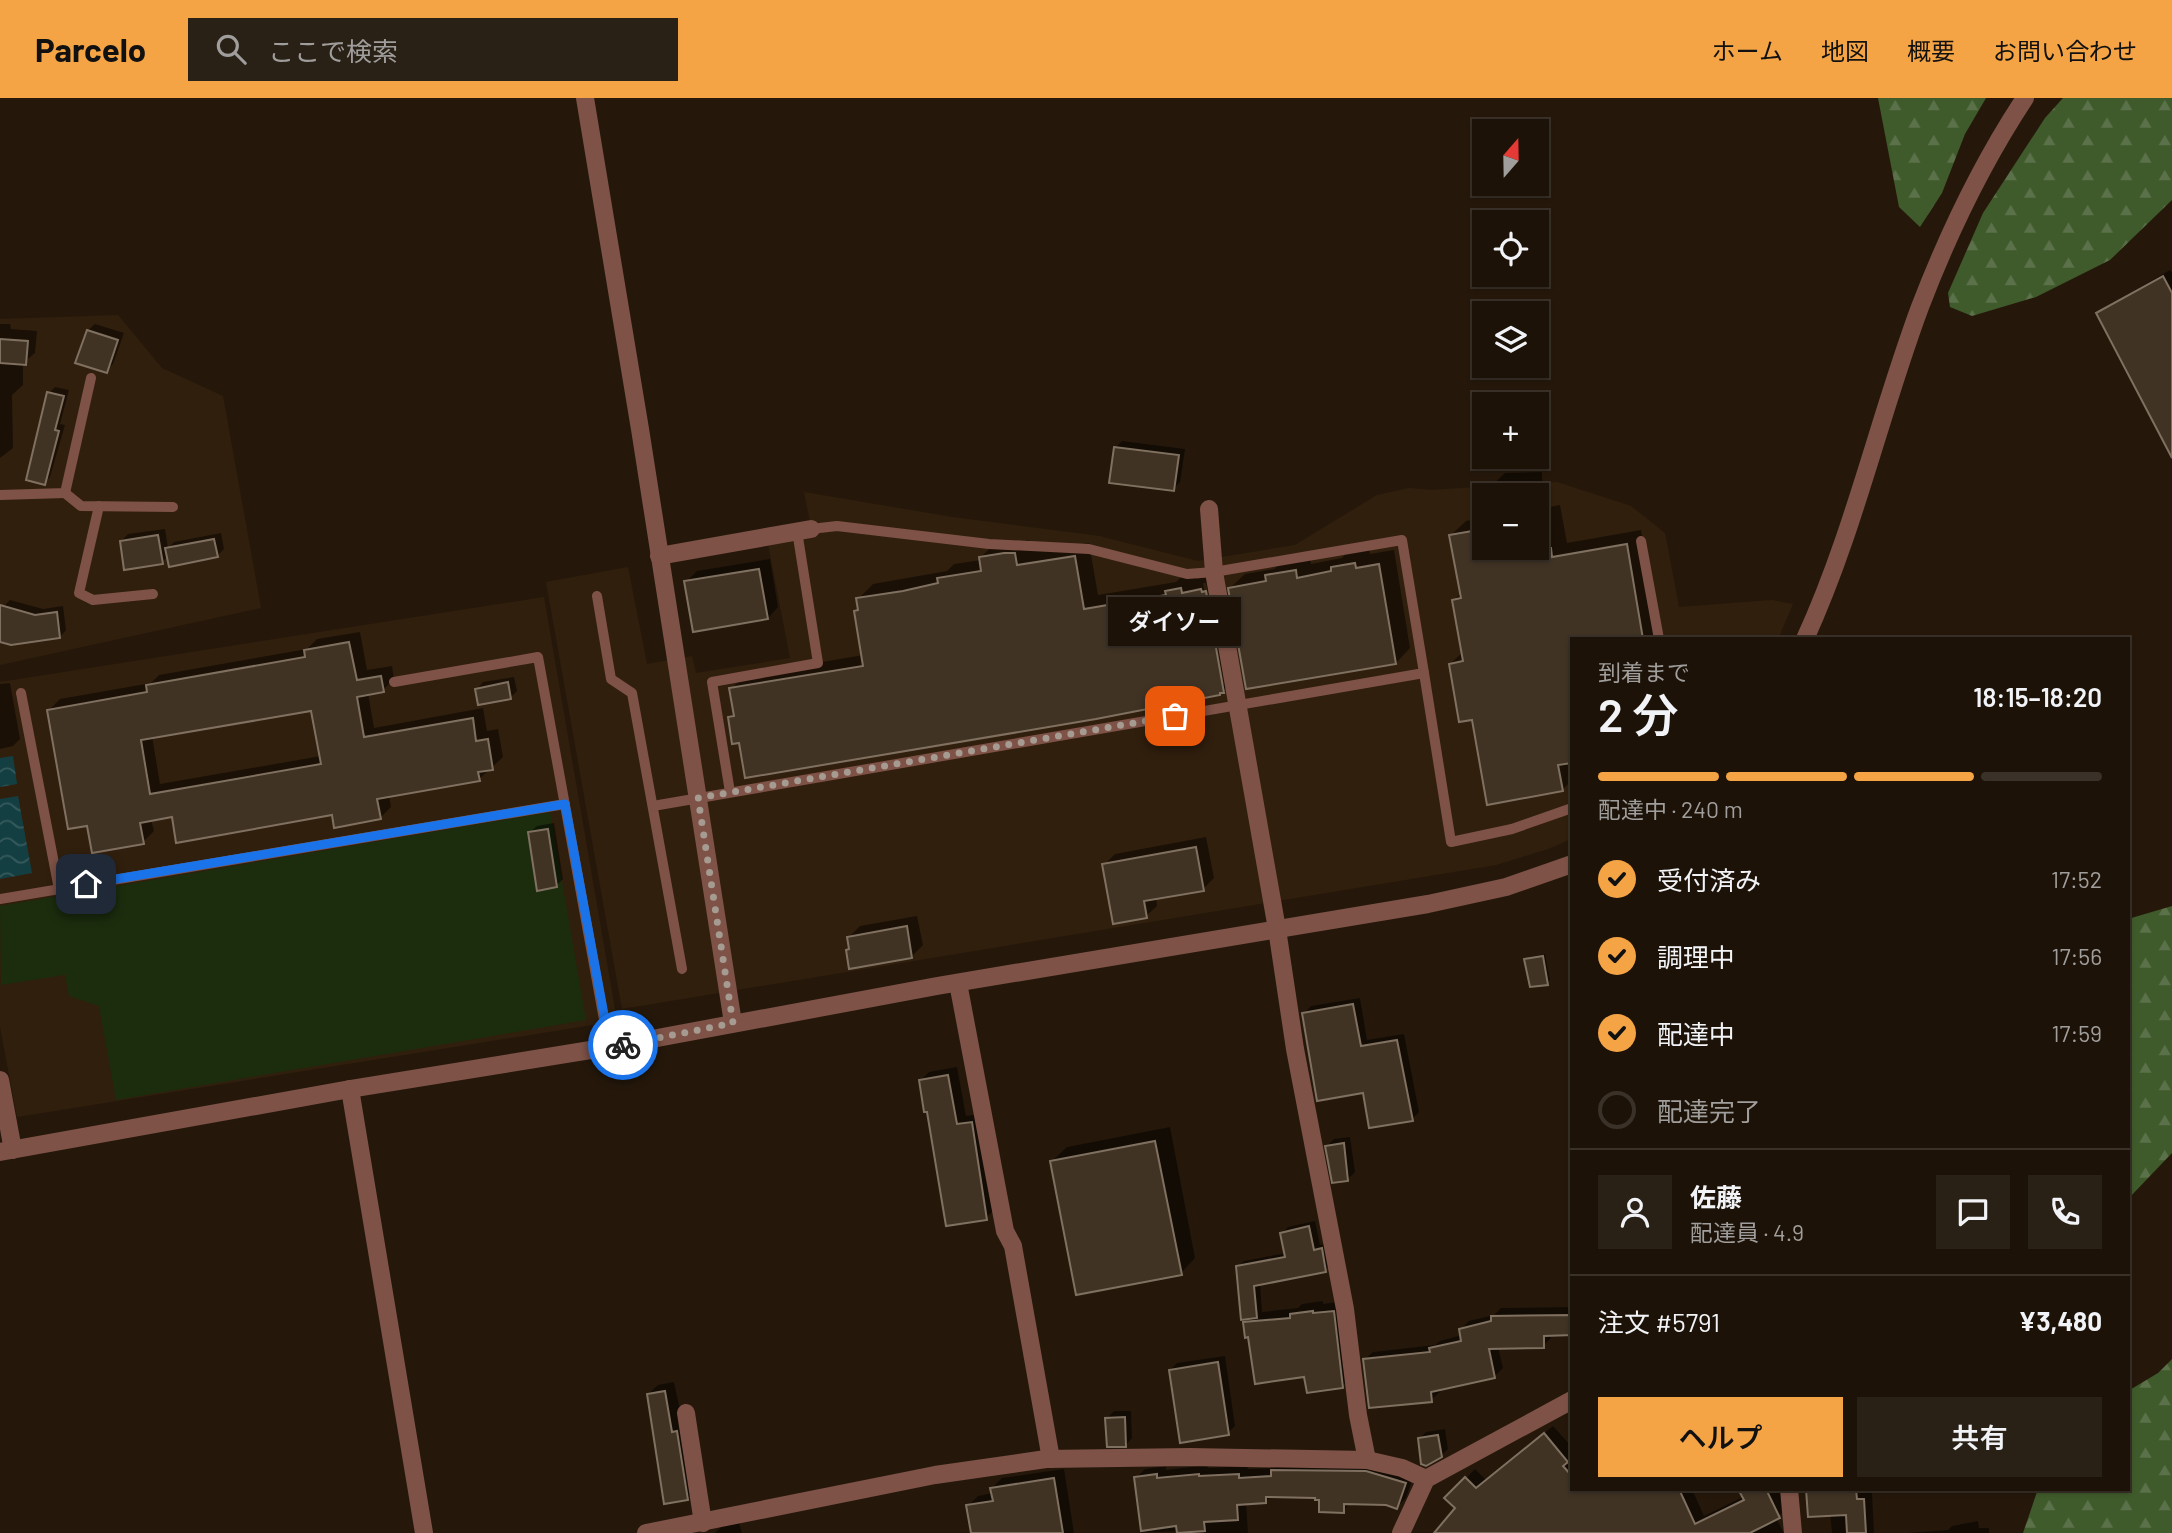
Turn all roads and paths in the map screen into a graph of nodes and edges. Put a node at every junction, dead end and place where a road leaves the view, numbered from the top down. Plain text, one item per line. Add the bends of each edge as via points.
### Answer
1 (584, 98) edge
2 (2025, 98) edge
3 (91, 378) dead end
4 (65, 493) junction
5 (0, 495) edge
6 (99, 506) junction
7 (173, 507) dead end
8 (1209, 509) dead end
9 (804, 530) junction
10 (1641, 541) dead end
11 (659, 556) junction
12 (1214, 572) junction
13 (153, 594) dead end
14 (597, 596) dead end
15 (1659, 637) edge
16 (1806, 637) edge
17 (1424, 673) junction
18 (394, 682) dead end
19 (22, 693) dead end
20 (1238, 705) junction
21 (730, 792) junction
22 (698, 798) junction
23 (565, 804) junction
24 (653, 806) junction
25 (1570, 809) edge
26 (1570, 865) edge
27 (59, 889) junction
28 (0, 899) edge
29 (1277, 929) junction
30 (682, 969) dead end
31 (958, 983) junction
32 (733, 1023) junction
33 (610, 1047) junction
34 (0, 1080) edge
35 (350, 1089) junction
36 (6, 1151) edge
37 (1570, 1401) edge
38 (686, 1413) dead end
39 (1051, 1459) junction
40 (1367, 1460) junction
41 (1426, 1479) junction
42 (1789, 1491) edge
43 (698, 1527) edge
44 (424, 1533) edge
45 (646, 1533) edge
46 (1401, 1533) edge
47 (1793, 1533) edge

1 - 11 street
2 - 16 street via 1988,159 1940,257 1843,546
3 - 4 lane
4 - 5 lane
4 - 6 lane via 81,506
6 - 7 lane
6 - 13 lane via 79,593 93,600
8 - 12 street
9 - 11 street
9 - 12 lane via 837,526 989,544 1088,549 1187,574
9 - 21 lane via 818,663 712,682
10 - 15 lane
11 - 22 street
12 - 17 lane via 1402,540
12 - 20 street
14 - 24 lane via 611,679 632,693
17 - 20 lane
17 - 25 lane via 1451,842 1513,829
18 - 23 lane via 538,657
19 - 27 lane
20 - 21 lane
20 - 29 street
21 - 22 lane
22 - 24 lane
22 - 32 street
23 - 27 lane
23 - 33 lane
24 - 30 lane
26 - 29 street via 1478,894
27 - 28 lane
29 - 31 street
29 - 40 street via 1345,1309
31 - 32 street
31 - 39 street via 1005,1231 1013,1246
32 - 33 street
33 - 35 street
34 - 36 street
35 - 36 street
35 - 44 street
37 - 41 street
38 - 43 street
39 - 40 street
39 - 43 street via 934,1475
40 - 41 street
41 - 46 street
42 - 47 street
43 - 45 street

